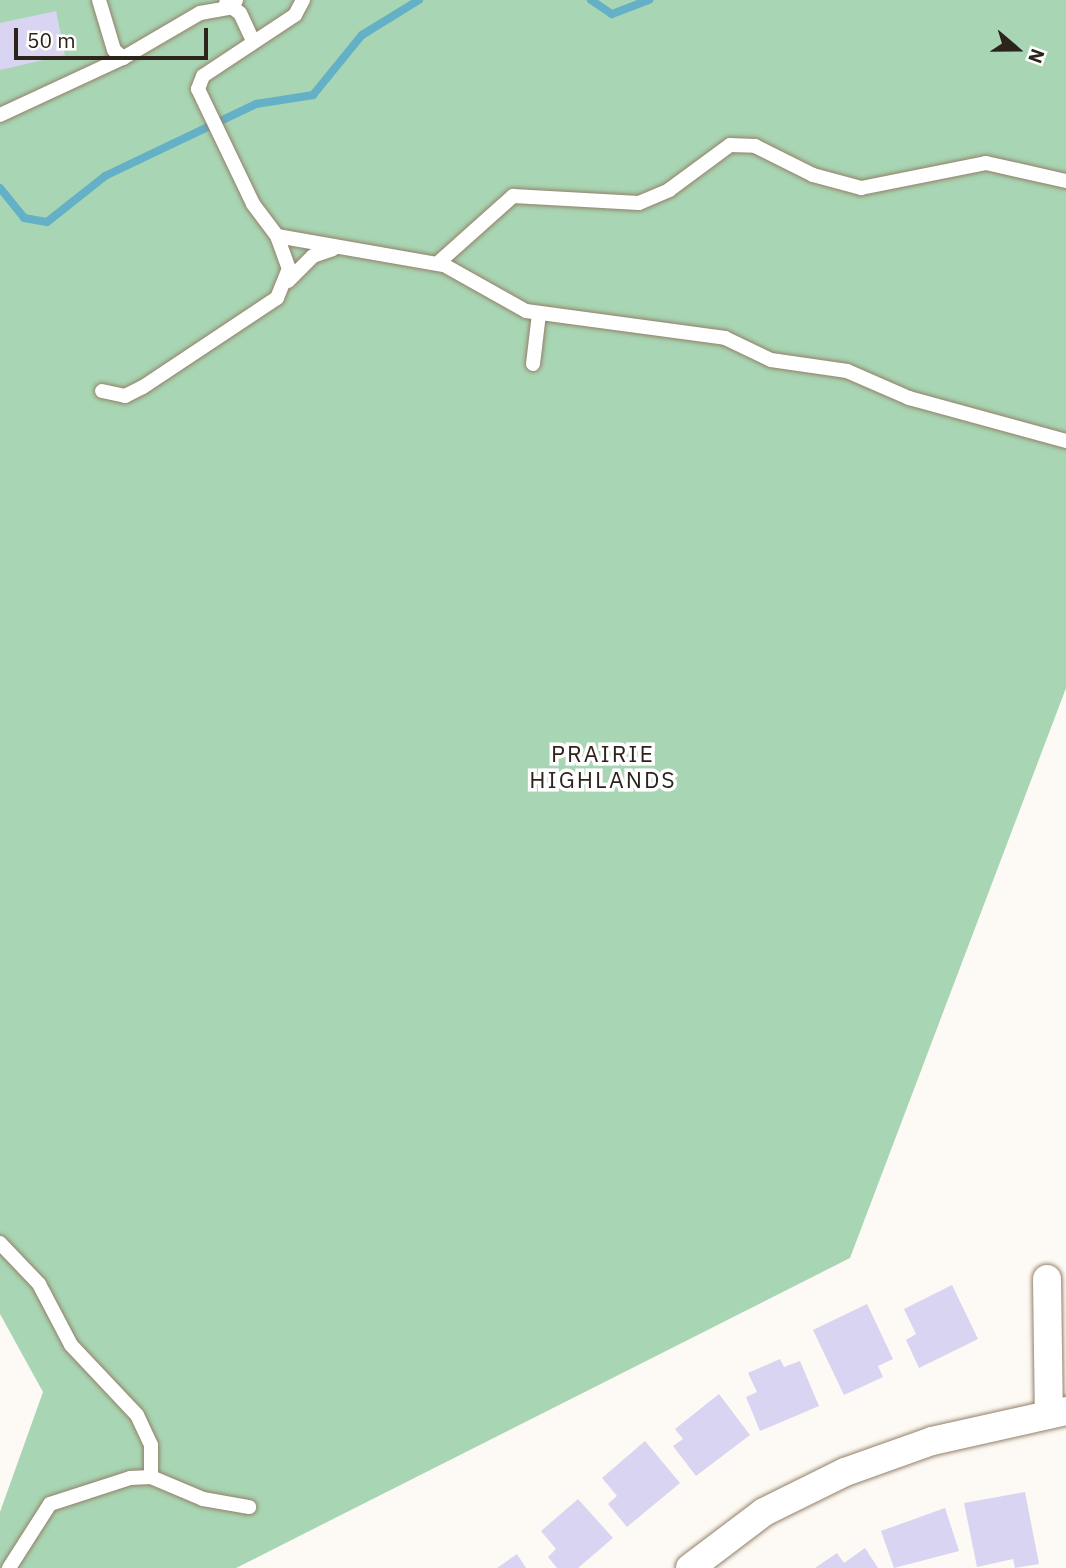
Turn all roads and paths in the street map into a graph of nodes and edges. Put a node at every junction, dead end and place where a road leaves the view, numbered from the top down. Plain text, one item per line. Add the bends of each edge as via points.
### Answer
1 (99, 0) edge
2 (215, 0) edge
3 (303, 0) edge
4 (234, 4) edge
5 (253, 41) junction
6 (123, 58) junction
7 (0, 115) edge
8 (1066, 181) edge
9 (277, 236) junction
10 (333, 249) junction
11 (439, 263) junction
12 (287, 282) junction
13 (539, 314) junction
14 (533, 364) dead end
15 (102, 391) dead end
16 (1066, 441) edge
17 (0, 1243) edge
18 (1046, 1279) dead end
19 (1058, 1413) edge
20 (151, 1477) junction
21 (248, 1507) dead end
22 (9, 1568) edge
23 (690, 1568) edge

1 - 6 lane via 114,50
2 - 4 lane
3 - 5 lane via 295,15
4 - 5 lane
4 - 6 lane via 200,13
5 - 9 lane via 203,76 202,97 221,141
6 - 7 lane
8 - 11 lane via 986,163 861,188 813,176 755,146 730,145 669,190 639,203 513,196
9 - 10 lane
9 - 12 lane via 289,268
10 - 11 lane
10 - 12 lane via 313,256
11 - 13 lane
12 - 15 lane via 238,327 143,387 125,396
13 - 14 lane
13 - 16 lane via 611,318 663,334 725,338 771,360 847,370 909,398
17 - 20 lane via 40,1284 71,1345 137,1415 150,1445
18 - 19 street
19 - 23 street via 932,1441 845,1472 764,1513
20 - 21 lane via 203,1499
20 - 22 lane via 50,1504

